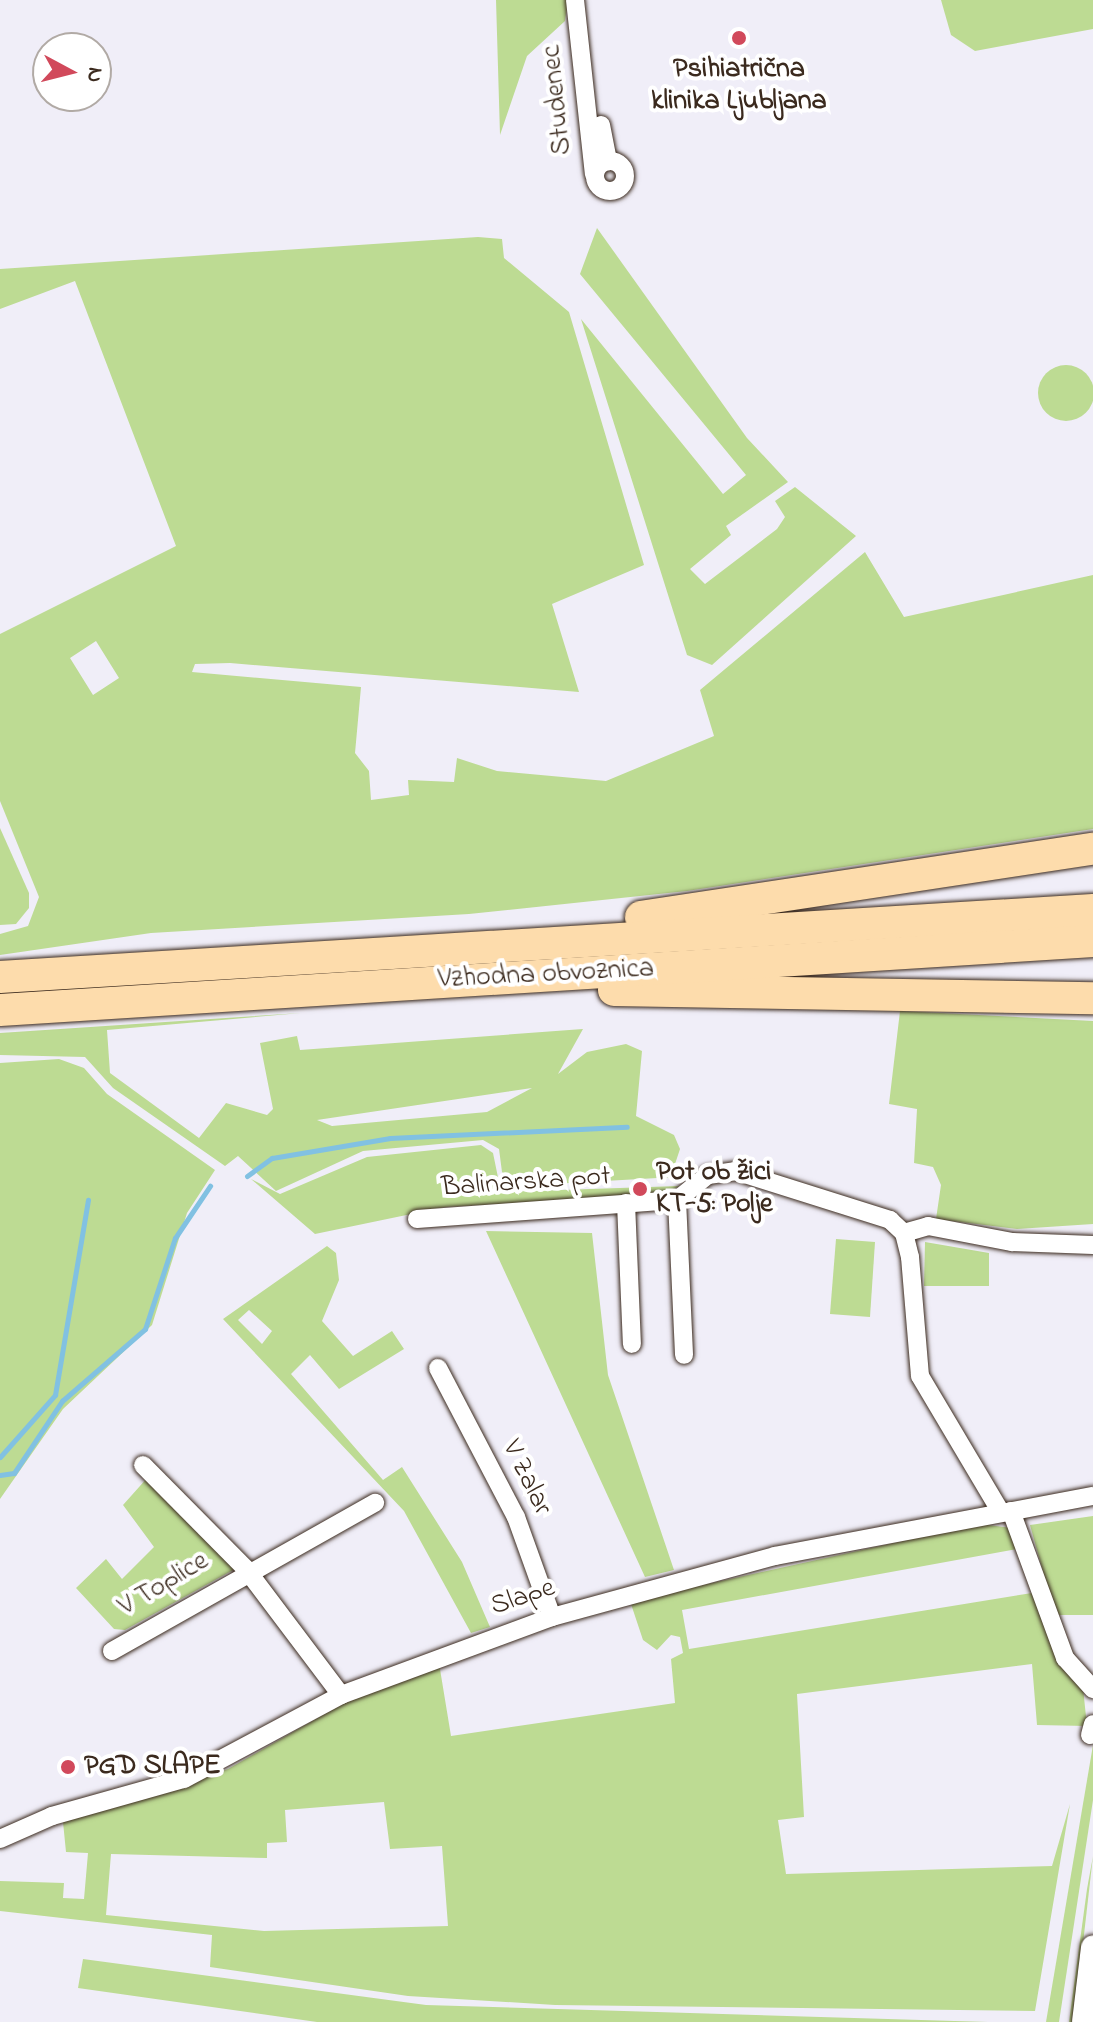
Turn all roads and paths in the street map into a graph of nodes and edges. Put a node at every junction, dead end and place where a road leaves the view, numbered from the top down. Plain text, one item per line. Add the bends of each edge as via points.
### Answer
1 (575, 0) edge
2 (601, 168) dead end
3 (1093, 849) edge
4 (1093, 910) edge
5 (1093, 941) edge
6 (516, 943) junction
7 (0, 977) edge
8 (473, 978) junction
9 (1093, 998) edge
10 (0, 1010) edge
11 (677, 1200) junction
12 (626, 1203) junction
13 (417, 1219) dead end
14 (904, 1233) junction
15 (1093, 1245) edge
16 (632, 1344) dead end
17 (684, 1355) dead end
18 (438, 1368) dead end
19 (143, 1465) dead end
20 (1093, 1496) edge
21 (375, 1503) dead end
22 (1006, 1511) junction
23 (246, 1569) junction
24 (552, 1617) junction
25 (112, 1651) dead end
26 (1093, 1689) edge
27 (341, 1695) junction
28 (0, 1839) edge
29 (1093, 1948) edge
30 (1084, 2022) edge

1 - 2 street, Studenec via 590,42
3 - 6 highway via 648,917 554,922
4 - 6 highway, Vzhodna obvoznica
5 - 8 highway, Vzhodna obvoznica
6 - 7 highway, Vzhodna obvoznica
8 - 9 highway via 518,994
8 - 10 highway, Vzhodna obvoznica
11 - 12 street, Balinarska pot
11 - 14 street via 708,1175 747,1172 890,1220
11 - 17 street
12 - 13 street, Balinarska pot
12 - 16 street
14 - 15 street via 928,1226 1012,1242
14 - 22 street via 920,1376
18 - 24 street, V Zalar via 516,1517
19 - 23 street, V Toplice
20 - 22 street, Slape
21 - 23 street, V Toplice
22 - 24 street, Slape via 775,1556
22 - 26 street via 1065,1658
23 - 25 street, V Toplice
23 - 27 street, V Toplice
24 - 27 street, Slape
27 - 28 street, Slape via 184,1779 52,1816
29 - 30 main road

